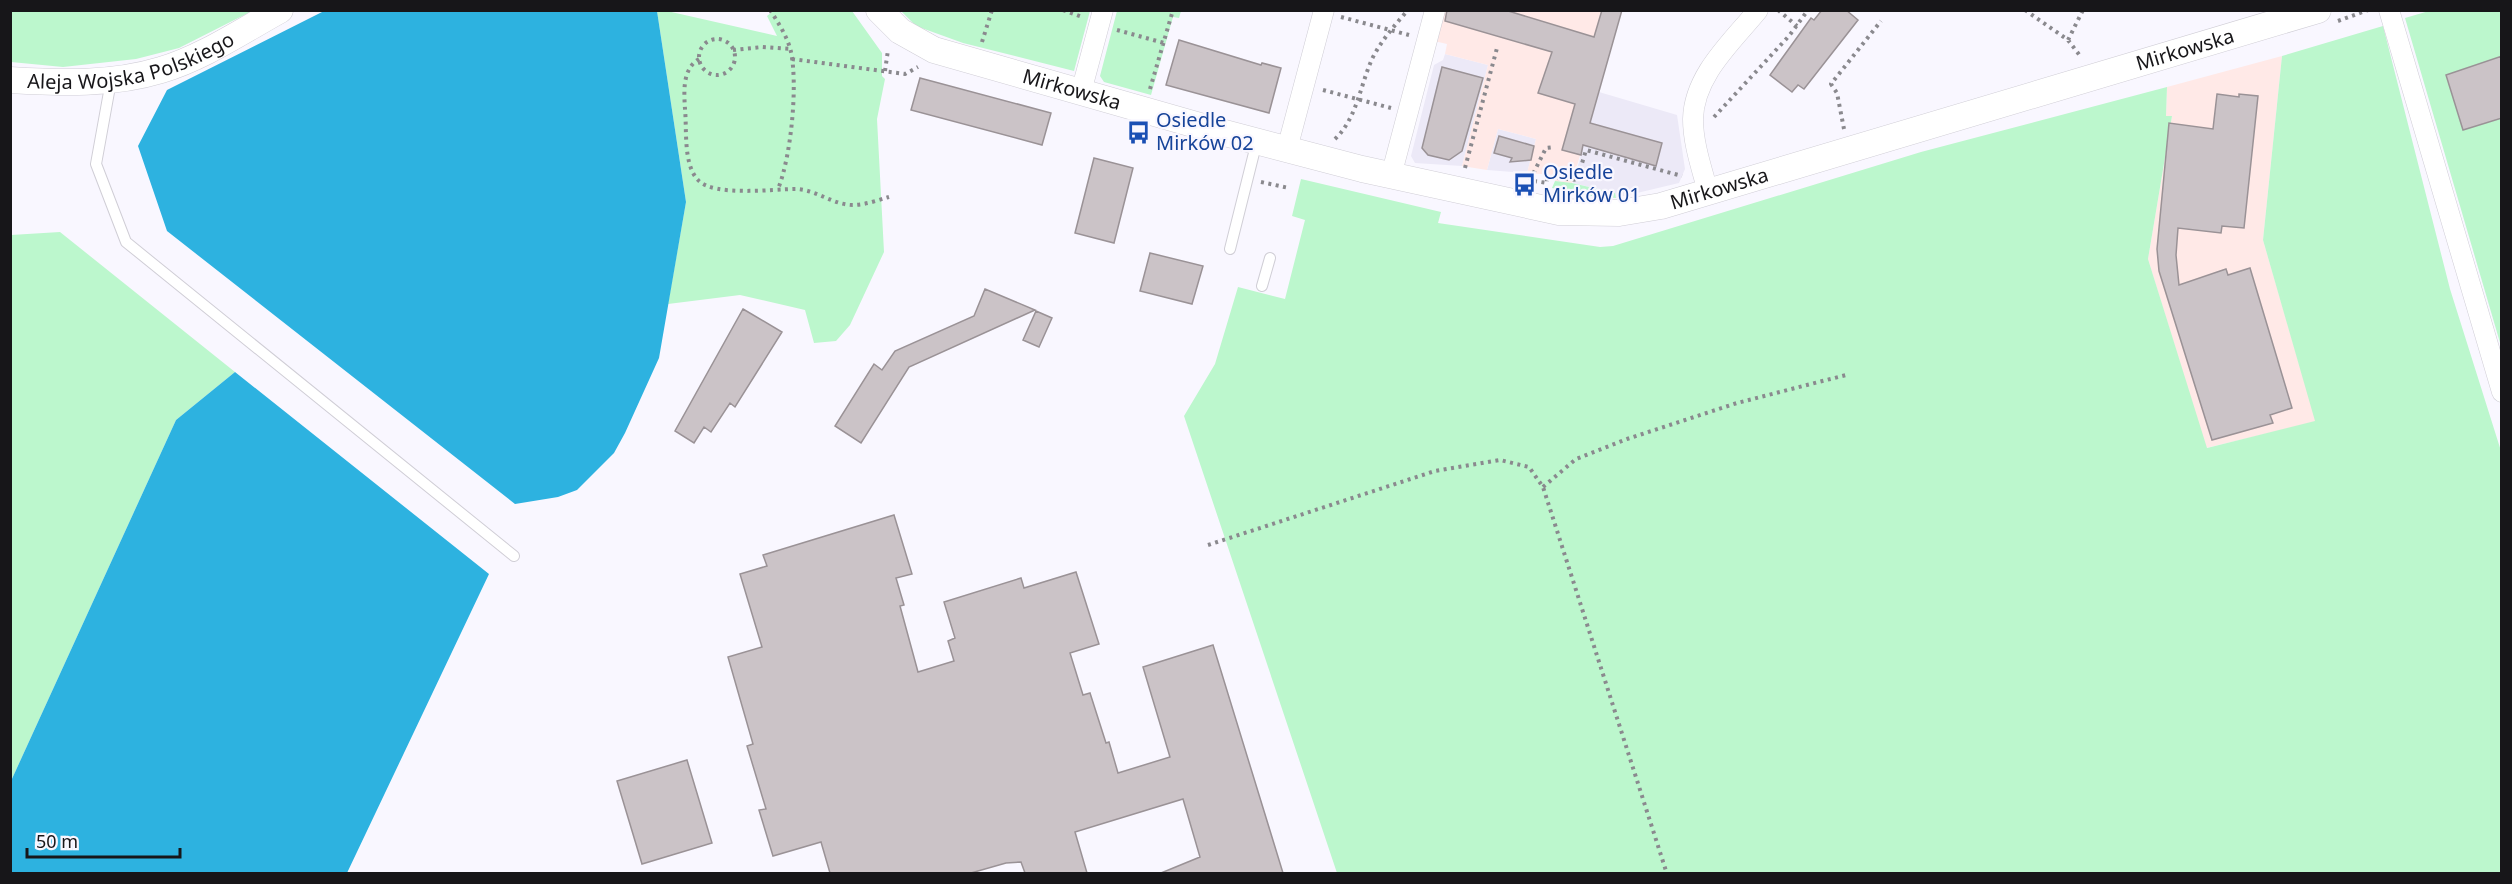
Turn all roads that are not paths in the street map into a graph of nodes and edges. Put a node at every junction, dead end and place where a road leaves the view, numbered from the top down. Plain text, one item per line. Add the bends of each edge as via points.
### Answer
1 (280, 10) edge
2 (879, 10) edge
3 (1103, 10) edge
4 (1435, 10) edge
5 (1758, 10) edge
6 (2318, 10) edge
7 (2389, 10) edge
8 (1328, 13) edge
9 (10, 80) edge
10 (111, 81) junction
11 (1081, 92) junction
12 (1257, 141) junction
13 (1287, 149) junction
14 (1391, 176) junction
15 (1708, 192) junction
16 (1230, 249) dead end
17 (1270, 258) dead end
18 (1262, 286) dead end
19 (2502, 392) edge
20 (514, 556) dead end

1 - 10 street, Aleja Wojska Polskiego via 162,70
2 - 11 street, Mirkowska via 900,31 924,46
3 - 11 street
4 - 14 street
5 - 15 street via 1711,68 1696,99 1694,134
6 - 15 street, Mirkowska
7 - 19 street
8 - 13 street
9 - 10 street, Aleja Wojska Polskiego
10 - 20 lane via 96,164 126,242
11 - 12 street, Mirkowska
12 - 13 street, Mirkowska
12 - 16 lane
13 - 14 street, Mirkowska
14 - 15 street, Mirkowska via 1580,214 1641,210
17 - 18 lane

